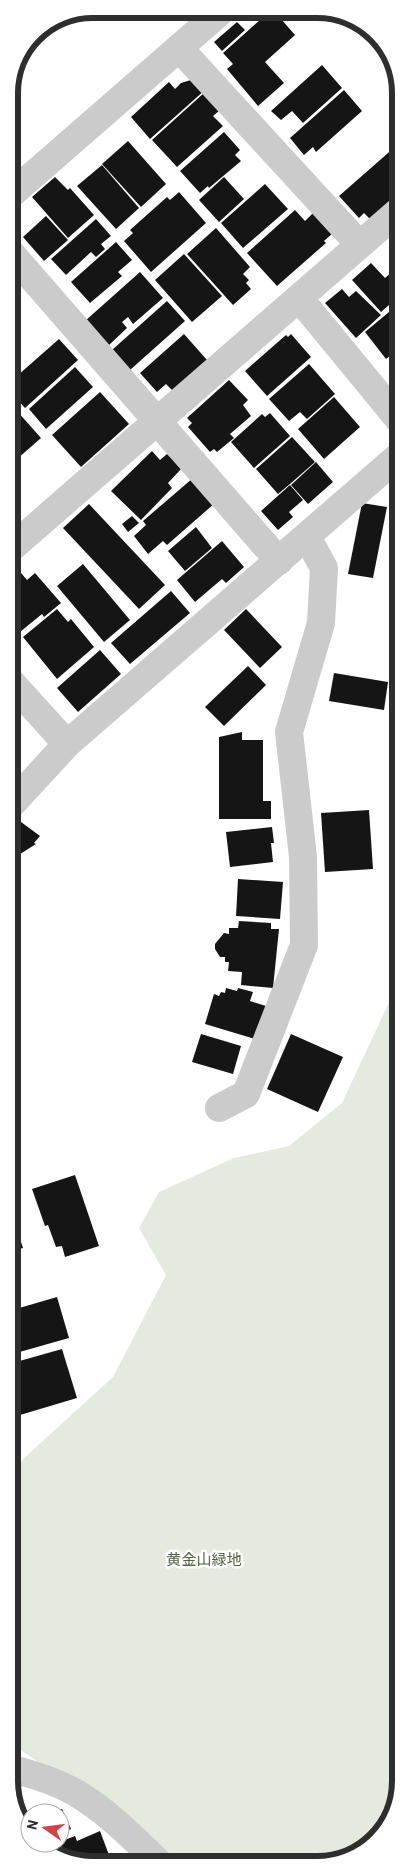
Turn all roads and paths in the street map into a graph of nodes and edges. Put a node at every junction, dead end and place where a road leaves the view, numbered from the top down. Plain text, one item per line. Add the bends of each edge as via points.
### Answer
1 (213, 18) edge
2 (179, 48) junction
3 (18, 188) edge
4 (392, 216) edge
5 (360, 244) junction
6 (18, 261) edge
7 (299, 298) junction
8 (392, 411) edge
9 (157, 421) junction
10 (392, 462) edge
11 (307, 537) junction
12 (18, 542) edge
13 (279, 561) junction
14 (18, 690) edge
15 (67, 744) junction
16 (18, 797) edge
17 (219, 1108) dead end
18 (18, 1770) edge
19 (152, 1856) edge

1 - 2 street
2 - 3 street
2 - 5 street
4 - 5 street
5 - 7 street
6 - 9 street
7 - 8 street
7 - 9 street
9 - 12 street
9 - 13 street
10 - 11 street
11 - 13 street
11 - 17 street via 324,568 320,623 289,732 303,857 304,945 246,1094
13 - 15 street
14 - 15 street
15 - 16 street
18 - 19 street via 40,1776 82,1796 119,1824

